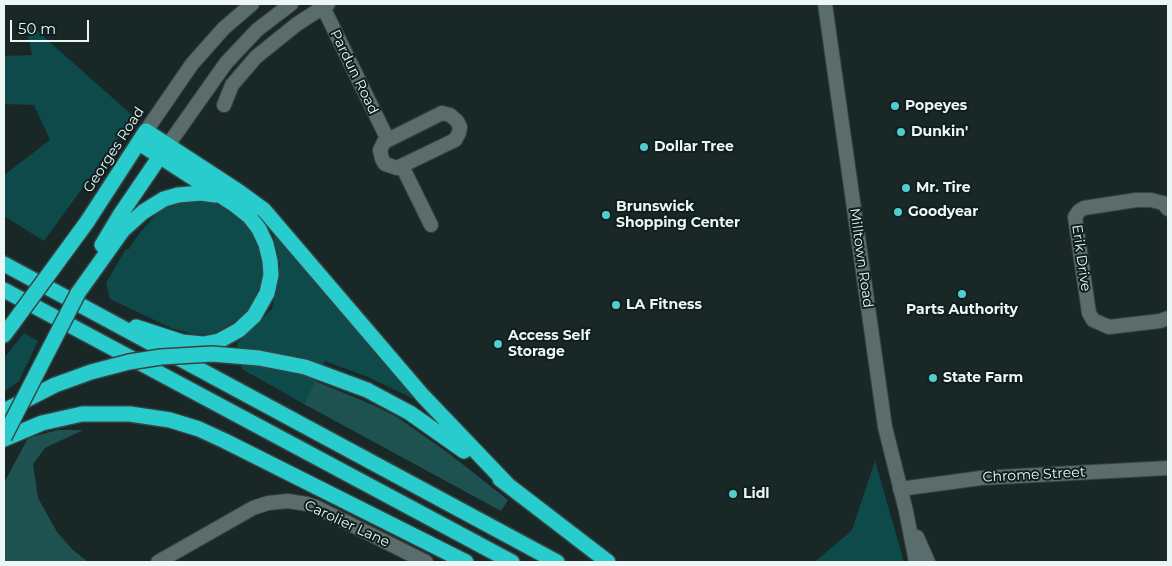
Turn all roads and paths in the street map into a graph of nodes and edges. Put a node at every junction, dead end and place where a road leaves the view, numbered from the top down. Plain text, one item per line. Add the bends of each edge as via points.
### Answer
1 (252, 4) edge
2 (291, 4) edge
3 (824, 4) edge
4 (324, 5) edge
5 (224, 106) dead end
6 (143, 137) junction
7 (388, 140) junction
8 (164, 151) junction
9 (402, 166) junction
10 (220, 196) junction
11 (1168, 209) edge
12 (431, 224) dead end
13 (112, 236) junction
14 (4, 264) edge
15 (4, 290) edge
16 (4, 298) edge
17 (91, 311) junction
18 (45, 312) junction
19 (1168, 318) edge
20 (7, 330) edge
21 (4, 411) edge
22 (4, 438) edge
23 (1168, 468) edge
24 (508, 485) junction
25 (900, 489) junction
26 (906, 511) junction
27 (158, 562) edge
28 (426, 562) edge
29 (466, 562) edge
30 (512, 562) edge
31 (557, 562) edge
32 (608, 562) edge
33 (916, 562) edge
34 (928, 562) edge

1 - 6 street, Georges Road via 224,28 192,64
2 - 8 street via 257,30 226,63
3 - 25 street, Milltown Road via 885,427
4 - 5 street via 256,56 232,84
4 - 7 street, Pardun Road
6 - 8 highway
6 - 20 highway, Georges Road, bridge
7 - 9 street via 380,150 382,159 389,166
7 - 9 street via 442,113 458,121 460,127 455,140
8 - 10 highway
8 - 13 highway
8 - 24 highway via 238,191 264,210 423,396
9 - 12 street
10 - 13 highway via 201,193 164,199
10 - 17 highway via 254,222 269,252 267,293 245,326 219,341 188,343
11 - 19 street, Erik Drive via 1163,203 1136,200 1084,208 1075,217 1088,313 1092,320 1109,327
13 - 22 highway, bridge via 78,293
14 - 17 highway
15 - 18 highway
16 - 18 highway
17 - 31 highway
18 - 30 highway
21 - 24 highway, bridge via 54,385 129,362 212,354 259,358 332,376 395,404
22 - 29 highway via 42,423 82,414 130,414 170,420 219,438
23 - 25 street, Chrome Street via 981,478
24 - 32 highway
25 - 26 street, Milltown Road
26 - 33 street, Milltown Road
26 - 34 street, Milltown Road
27 - 28 street, Carolier Lane via 252,508 288,501 307,504

